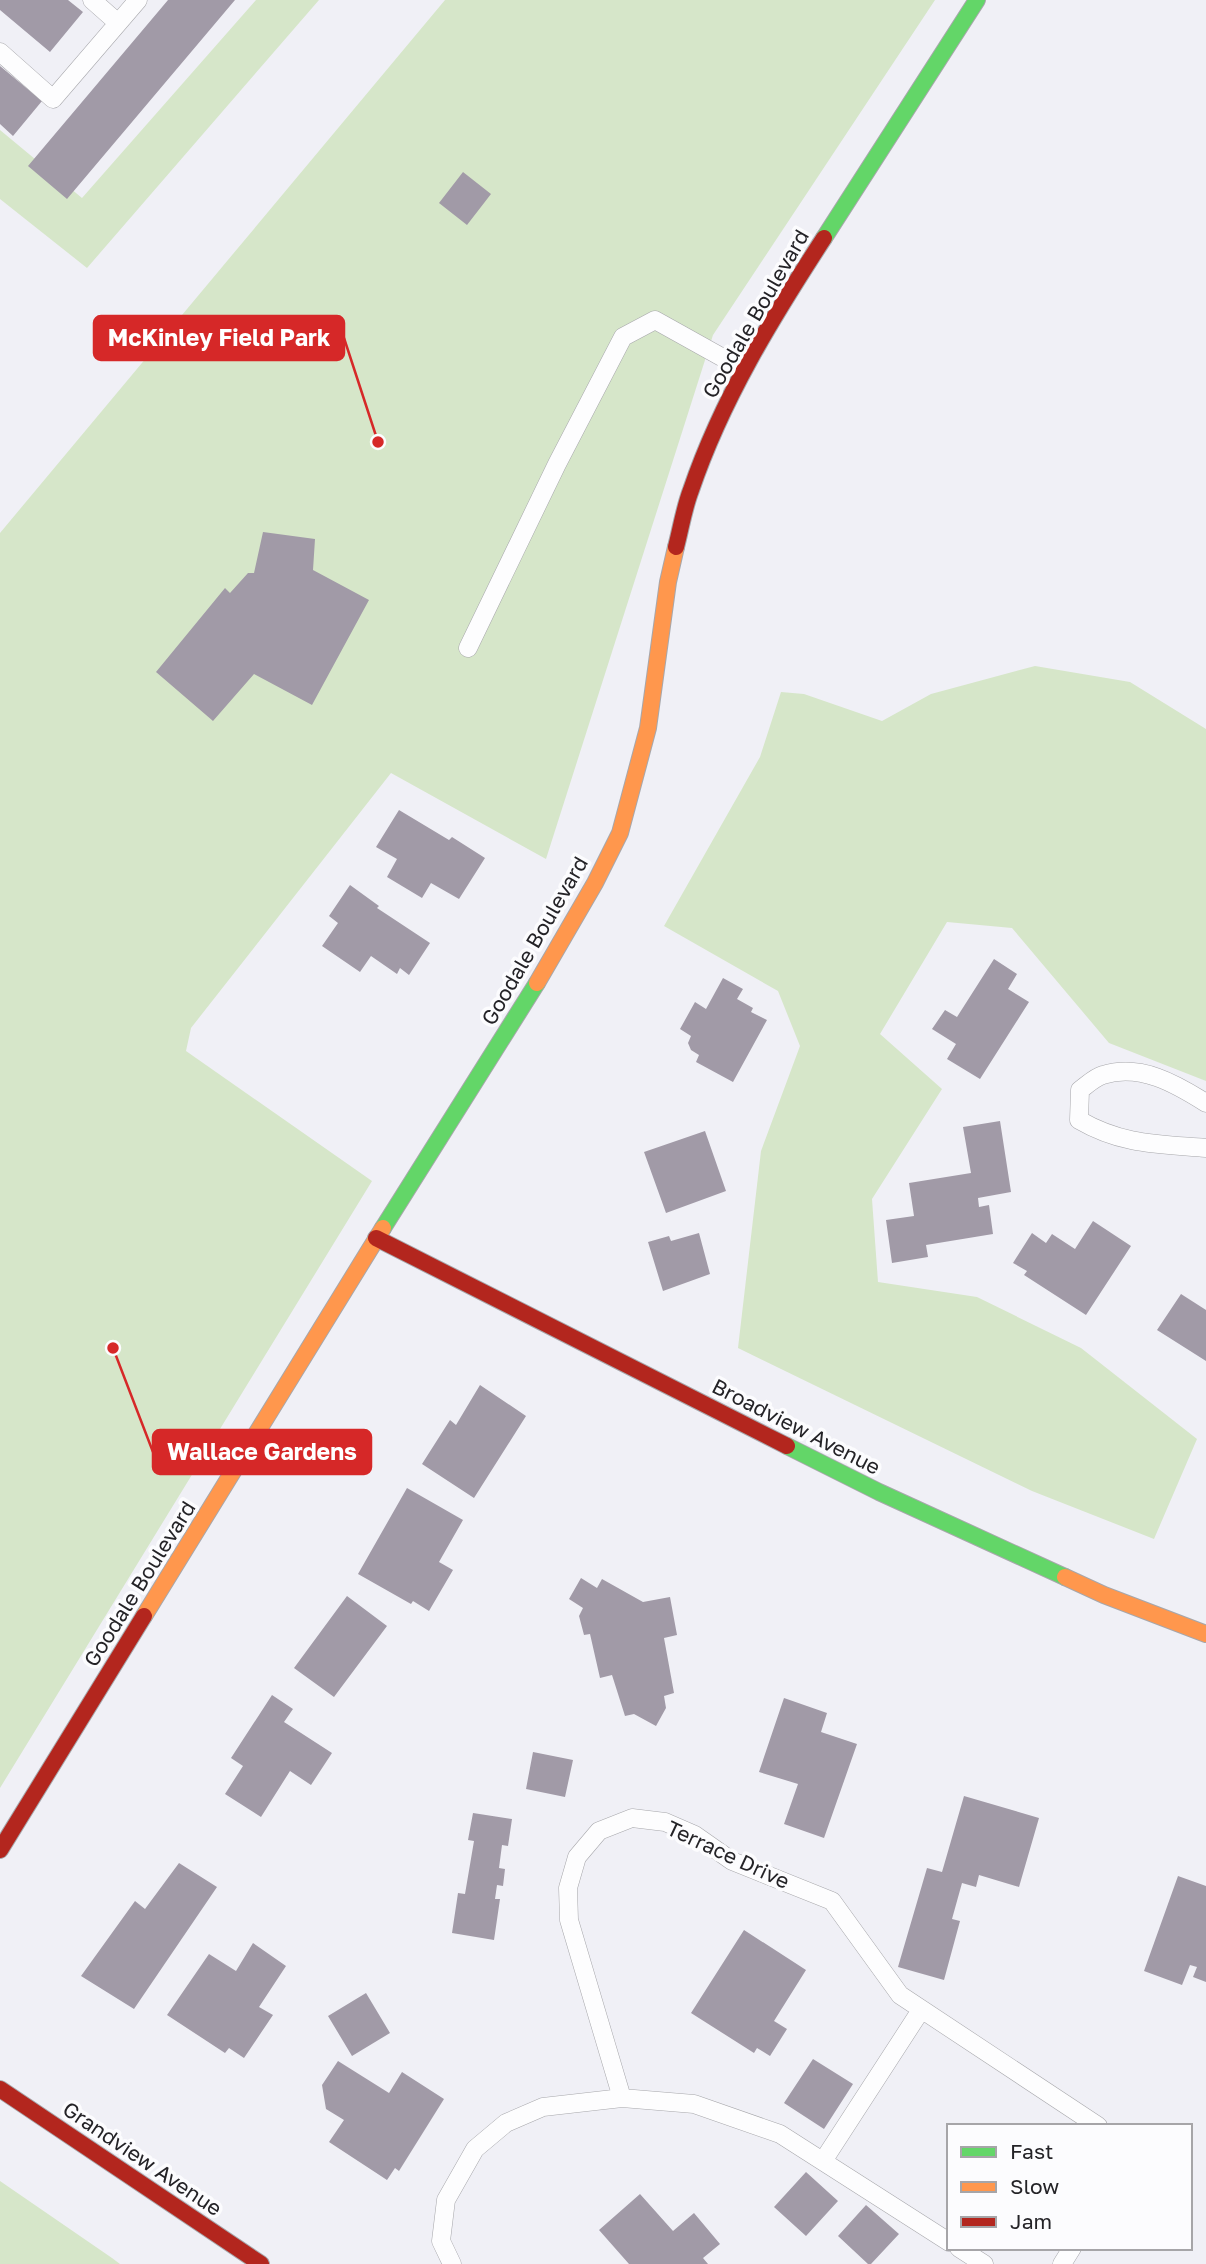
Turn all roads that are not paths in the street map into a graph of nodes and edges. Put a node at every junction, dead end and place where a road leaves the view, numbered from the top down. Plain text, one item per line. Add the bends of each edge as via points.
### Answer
1 (92, 0) edge
2 (138, 0) edge
3 (976, 0) edge
4 (118, 23) junction
5 (0, 52) edge
6 (743, 369) junction
7 (468, 648) dead end
8 (1206, 1103) edge
9 (1206, 1148) edge
10 (376, 1238) junction
11 (1206, 1634) edge
12 (0, 1850) edge
13 (921, 2010) junction
14 (0, 2089) edge
15 (622, 2098) junction
16 (1095, 2124) edge
17 (823, 2161) junction
18 (947, 2241) edge
19 (962, 2250) edge
20 (261, 2264) edge
21 (452, 2264) edge
22 (984, 2264) edge

1 - 4 lane
2 - 4 lane
3 - 6 street, Goodale Boulevard
4 - 5 lane via 54,99
6 - 7 lane via 655,320 623,337
6 - 10 street, Goodale Boulevard via 690,492 668,582 648,728 620,833 521,1011
8 - 9 lane via 1182,1087 1139,1071 1102,1075 1080,1090 1079,1120 1102,1133 1142,1143
10 - 11 street, Broadview Avenue via 879,1492 1104,1595
10 - 12 street, Goodale Boulevard
13 - 15 lane, Terrace Drive via 900,1995 832,1901 732,1861 695,1835 665,1822 632,1818 600,1831 577,1857 568,1888 569,1920
13 - 16 lane, Terrace Drive
13 - 17 lane
14 - 20 street, Grandview Avenue
15 - 17 lane via 694,2104 780,2134
15 - 21 lane via 543,2107 506,2123 475,2149 446,2200 441,2241
17 - 18 lane
19 - 22 lane

